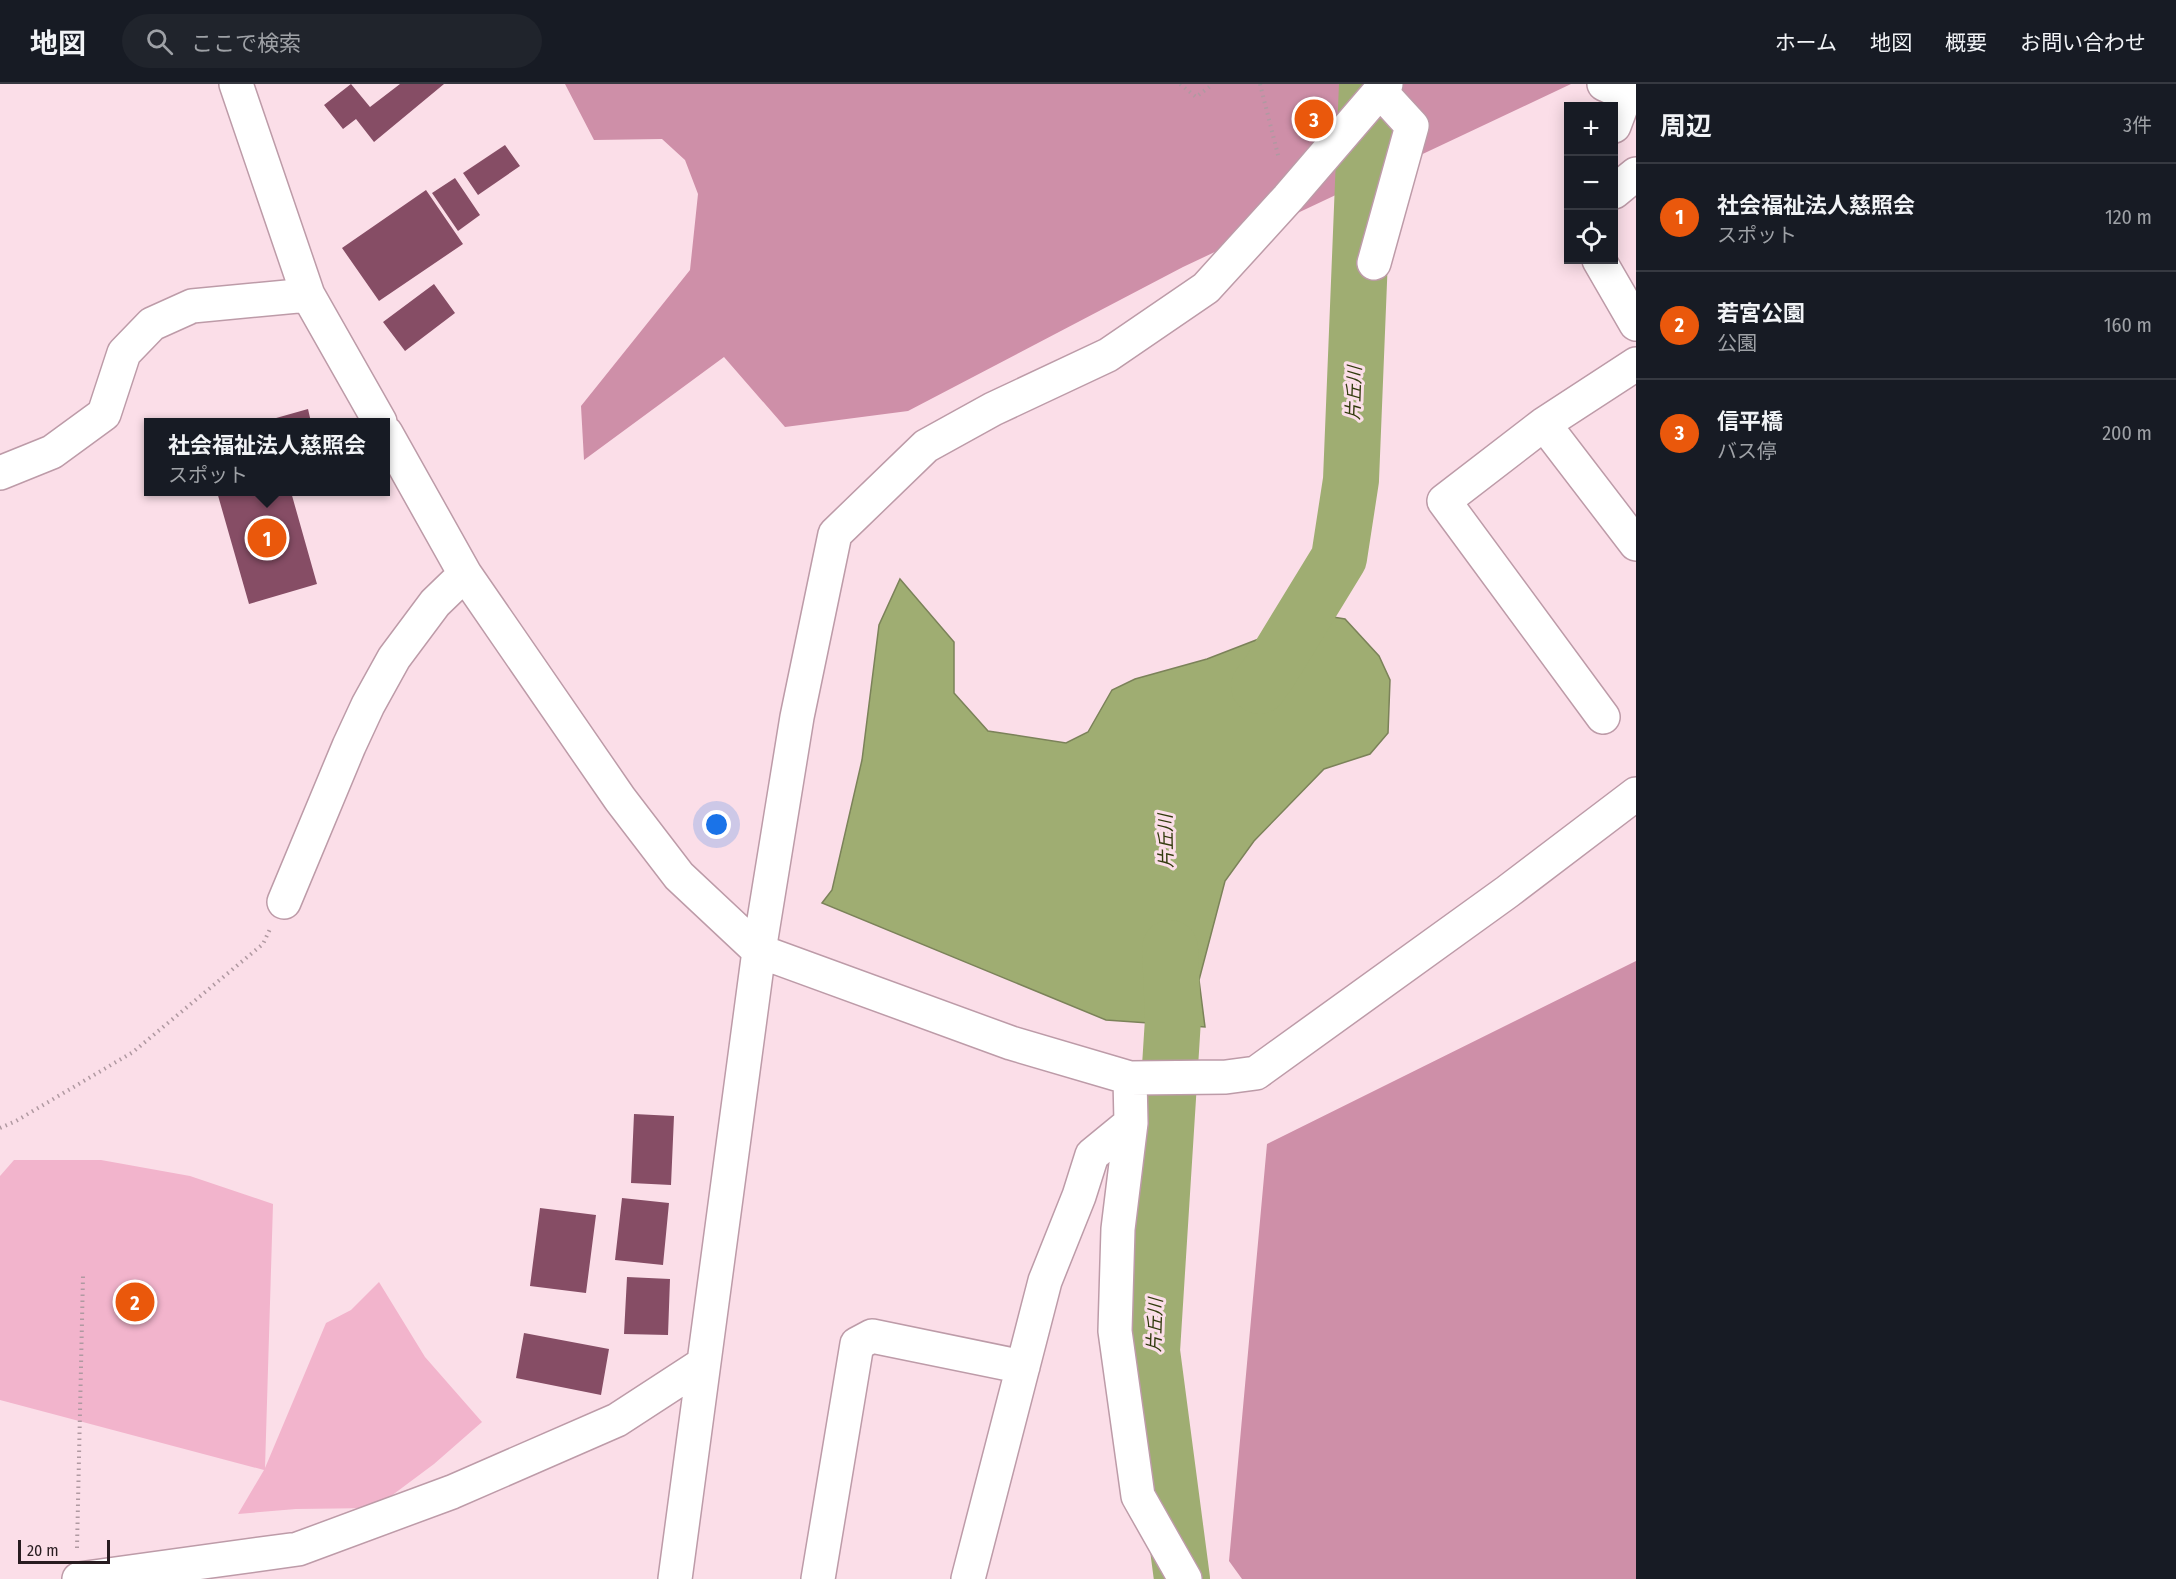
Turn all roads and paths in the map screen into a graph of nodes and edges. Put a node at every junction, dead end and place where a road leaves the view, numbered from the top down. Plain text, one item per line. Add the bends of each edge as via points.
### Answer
1 (236, 84) edge
2 (1180, 84) edge
3 (1213, 84) edge
4 (1260, 84) edge
5 (1604, 84) edge
6 (1383, 87) edge
7 (1618, 115) edge
8 (1636, 174) edge
9 (1618, 189) edge
10 (1288, 198) junction
11 (1374, 263) dead end
12 (1601, 264) edge
13 (308, 295) junction
14 (1636, 324) edge
15 (1636, 364) edge
16 (377, 418) edge
17 (1544, 424) junction
18 (390, 440) edge
19 (0, 474) edge
20 (1636, 544) edge
21 (465, 574) junction
22 (1603, 717) dead end
23 (1636, 794) edge
24 (284, 902) joint
25 (759, 951) junction
26 (1130, 1078) junction
27 (1131, 1123) junction
28 (0, 1128) edge
29 (83, 1276) dead end
30 (703, 1364) junction
31 (1023, 1366) junction
32 (78, 1567) edge
33 (675, 1579) edge
34 (818, 1579) edge
35 (968, 1579) edge
36 (1185, 1579) edge

1 - 13 street
2 - 3 path via 1196,97
4 - 10 path
5 - 7 street via 1626,94
6 - 10 street
6 - 11 street via 1412,126
8 - 9 street
10 - 25 street via 1206,288 1108,355 993,409 926,446 835,534 797,717
12 - 14 street
13 - 16 street
13 - 19 street via 192,306 152,324 124,353 104,414 52,452
15 - 17 street
17 - 20 street
17 - 22 street via 1444,501
18 - 21 street
21 - 24 street via 428,612 394,658 368,705
21 - 25 street via 620,799 679,876
23 - 26 street via 1256,1073
24 - 28 path via 263,944 133,1052
25 - 26 street via 1011,1043
25 - 30 street
26 - 27 street
27 - 31 street via 1092,1155 1045,1281
27 - 36 street via 1118,1229 1115,1331 1138,1496
29 - 32 path
30 - 32 street via 617,1420 452,1492 298,1549
30 - 33 street
31 - 34 street via 872,1335 857,1344
31 - 35 street

